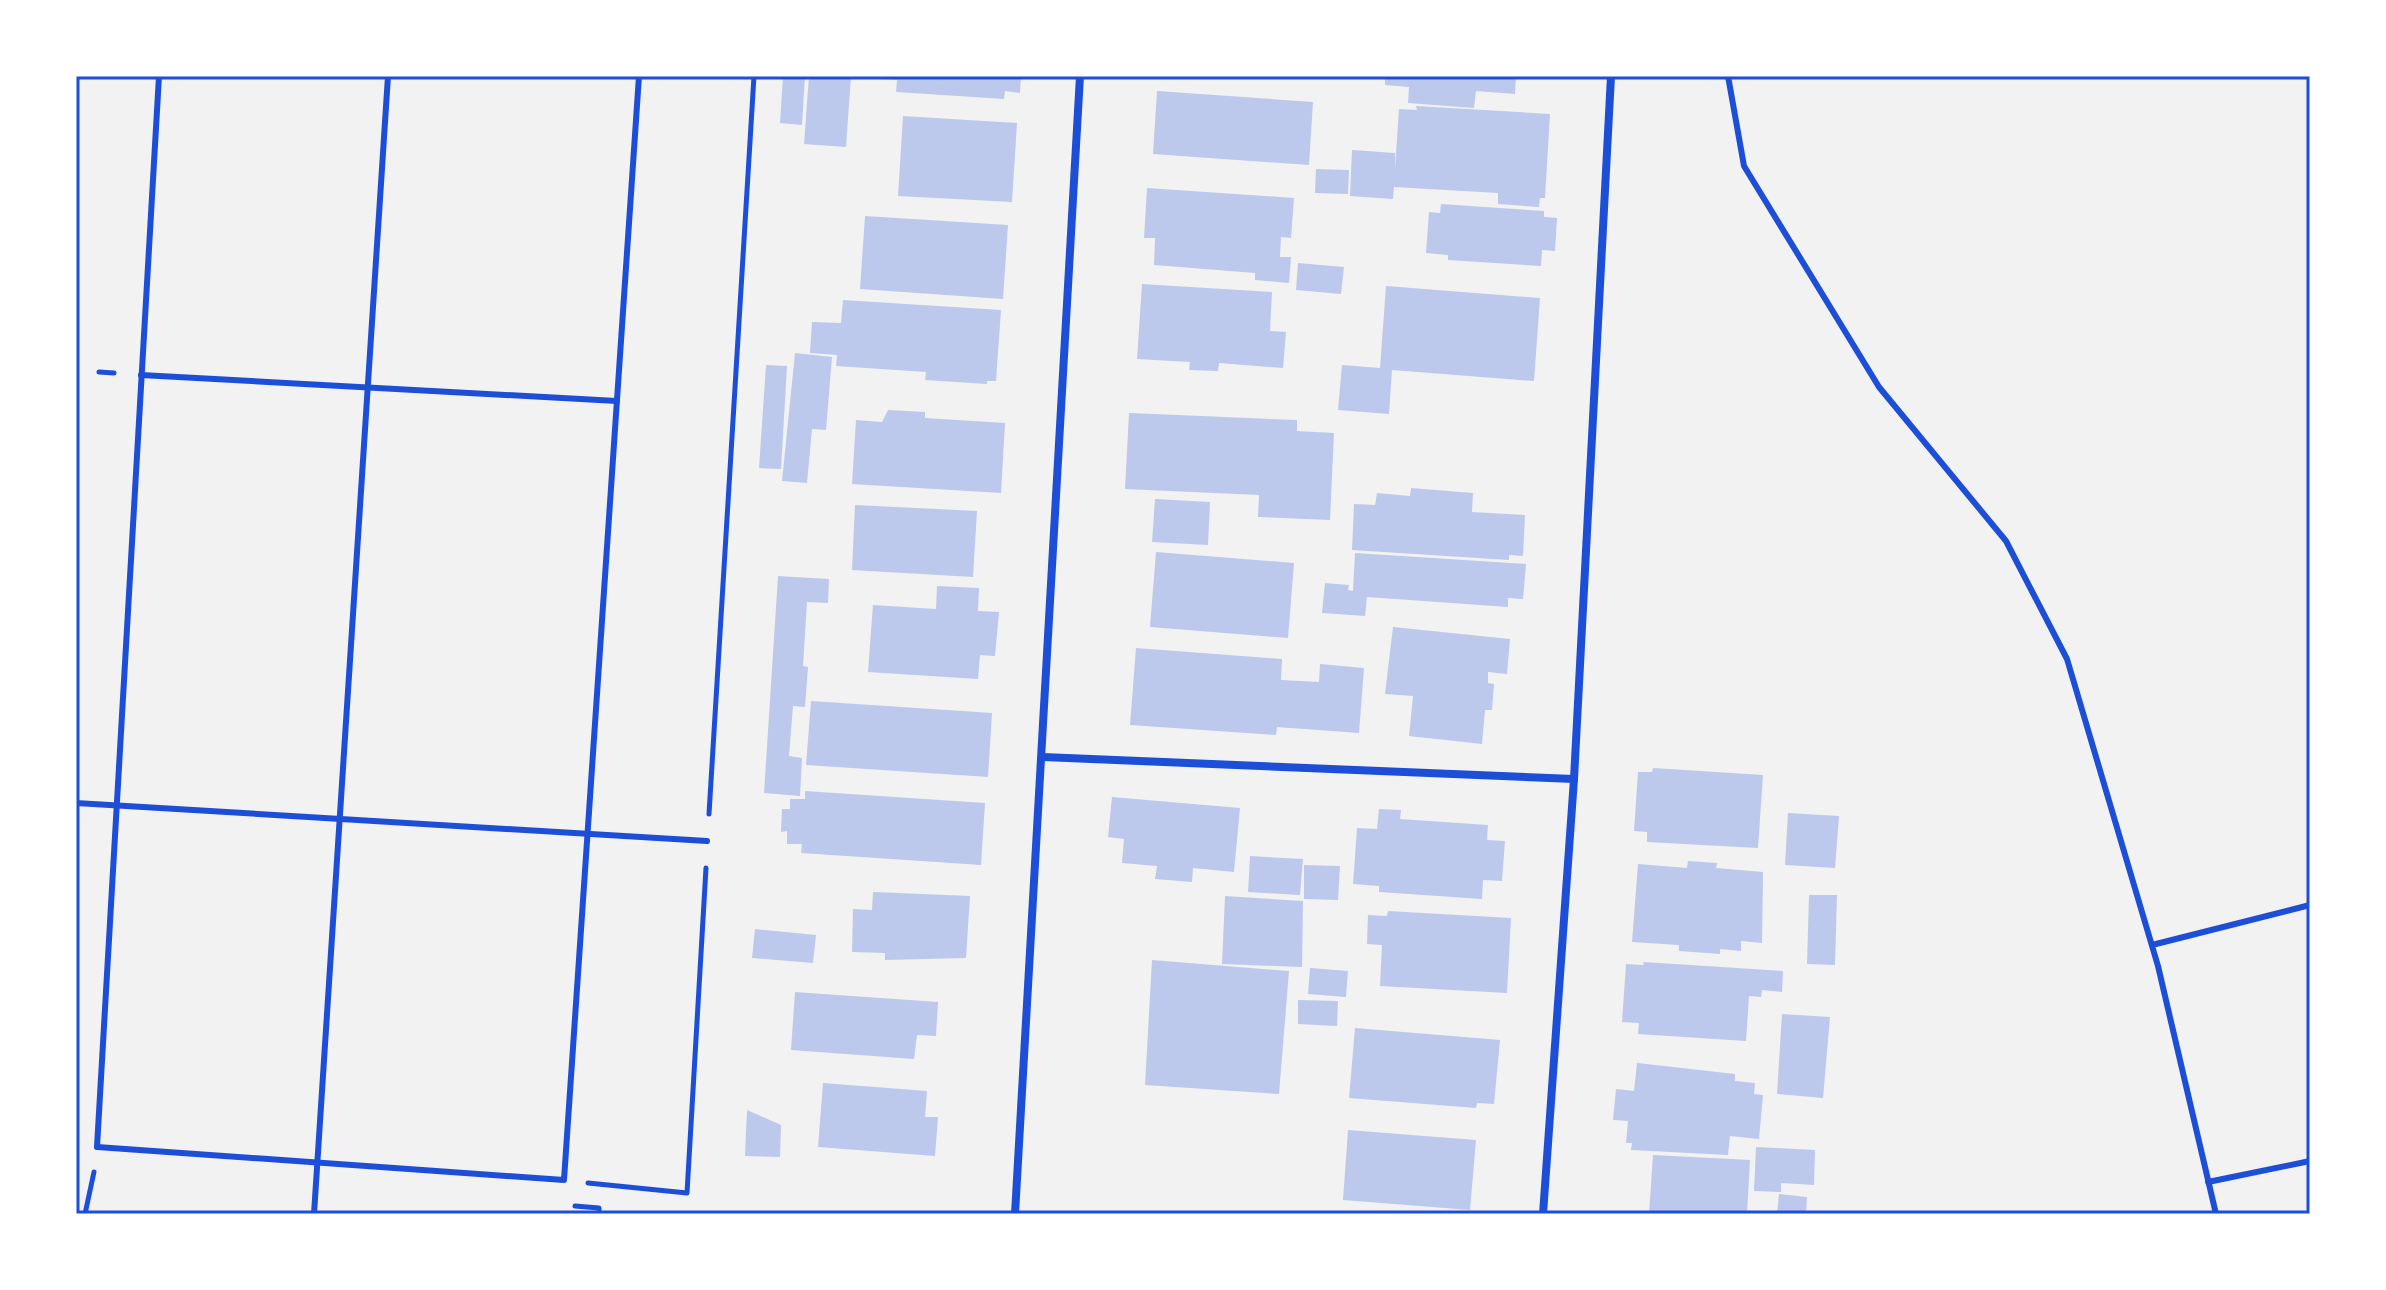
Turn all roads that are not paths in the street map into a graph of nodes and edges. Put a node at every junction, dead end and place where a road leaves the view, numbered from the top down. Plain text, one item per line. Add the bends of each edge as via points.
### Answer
1 (159, 76) edge
2 (388, 76) edge
3 (639, 76) edge
4 (1080, 76) edge
5 (1611, 76) edge
6 (1728, 76) edge
7 (141, 375) junction
8 (368, 388) junction
9 (617, 401) junction
10 (1043, 757) junction
11 (1574, 779) junction
12 (76, 803) edge
13 (117, 806) junction
14 (339, 820) junction
15 (588, 836) junction
16 (707, 841) road end
17 (2310, 905) edge
18 (2152, 945) junction
19 (2310, 1161) edge
20 (317, 1163) junction
21 (2208, 1182) junction
22 (314, 1214) edge
23 (1015, 1214) edge
24 (1543, 1214) edge
25 (2216, 1214) edge

1 - 7 lane
2 - 8 lane
3 - 9 lane
4 - 10 street
5 - 11 street
6 - 18 lane via 1744,166 1879,387 2006,541 2067,659
7 - 8 lane
7 - 13 lane
8 - 9 lane
8 - 14 lane
9 - 15 lane
10 - 11 street
10 - 23 street
11 - 24 street
12 - 13 lane
13 - 14 lane
13 - 20 lane via 97,1147
14 - 15 lane
14 - 20 lane
15 - 16 lane
15 - 20 lane via 564,1180
17 - 18 lane
18 - 21 lane
19 - 21 lane
20 - 22 lane
21 - 25 lane

